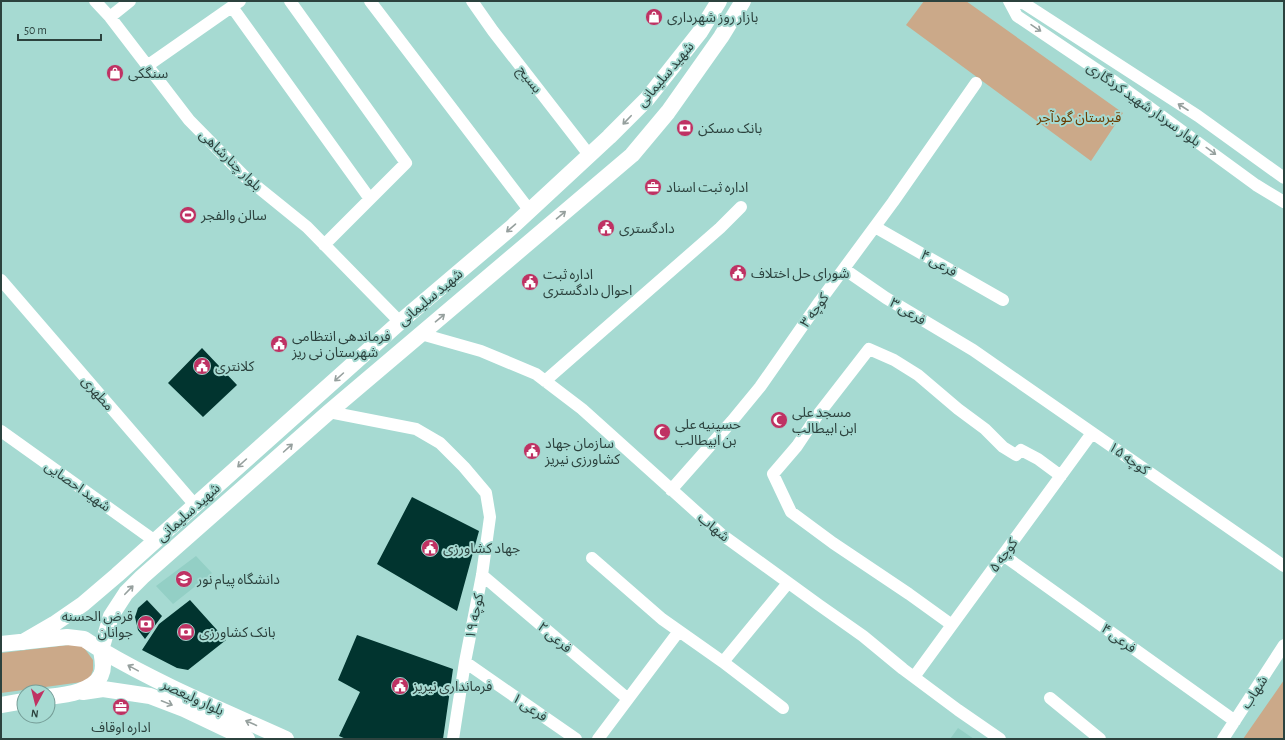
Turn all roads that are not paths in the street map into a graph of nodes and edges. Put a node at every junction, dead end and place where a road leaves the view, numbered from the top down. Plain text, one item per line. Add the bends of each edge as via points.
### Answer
1 (95, 1) edge
2 (130, 1) edge
3 (290, 1) edge
4 (370, 1) edge
5 (720, 1) edge
6 (743, 1) edge
7 (1009, 1) edge
8 (1016, 1) edge
9 (477, 3) edge
10 (236, 4) edge
11 (110, 17) junction
12 (148, 66) junction
13 (976, 83) dead end
14 (590, 156) junction
15 (606, 177) junction
16 (1284, 178) edge
17 (370, 199) junction
18 (1284, 202) edge
19 (741, 207) dead end
20 (530, 211) junction
21 (876, 227) junction
22 (324, 245) junction
23 (844, 269) junction
24 (1, 280) edge
25 (1003, 300) dead end
26 (400, 322) junction
27 (421, 334) junction
28 (973, 350) joint
29 (545, 381) junction
30 (316, 397) junction
31 (329, 412) junction
32 (1, 431) edge
33 (1092, 433) junction
34 (1061, 476) junction
35 (671, 490) junction
36 (195, 506) junction
37 (155, 541) junction
38 (1003, 555) junction
39 (592, 558) dead end
40 (1284, 566) edge
41 (482, 575) junction
42 (788, 583) junction
43 (952, 625) junction
44 (679, 631) junction
45 (22, 642) junction
46 (1, 644) edge
47 (1284, 645) edge
48 (101, 650) junction
49 (465, 662) junction
50 (723, 662) junction
51 (914, 677) junction
52 (74, 693) junction
53 (56, 696) edge
54 (1050, 698) dead end
55 (628, 699) junction
56 (16, 702) edge
57 (1, 705) edge
58 (783, 708) dead end
59 (1235, 721) junction
60 (240, 738) edge
61 (286, 739) edge
62 (453, 739) edge
63 (576, 739) edge
64 (598, 739) edge
65 (1000, 739) edge
66 (1100, 739) edge
67 (1224, 739) edge

1 - 11 street, بلوار چنارشاهی
2 - 11 street
3 - 17 street via 406,163
4 - 20 street
5 -> 14 main road, شهید سلیمانی via 700,32 647,99
6 - 15 main road, شهید سلیمانی via 668,112 632,155
7 -> 18 street, بلوار سردار شهید کردگاری via 1017,16
16 -> 8 street, بلوار سردار شهید کردگاری via 1198,116 1025,4
9 - 14 street, بسیج via 493,31
10 - 12 street
10 - 17 street
11 - 12 street, بلوار چنارشاهی
12 - 22 street, بلوار چنارشاهی via 195,126 244,176
13 - 21 street, کوچه ۳
14 - 15 main road
14 - 20 main road, شهید سلیمانی
27 -> 15 main road, شهید سلیمانی
17 - 22 street
19 - 29 street
20 -> 26 main road, شهید سلیمانی
21 - 23 street, کوچه ۳
21 - 25 street, فرعی ۴
22 - 26 street, بلوار چنارشاهی
23 - 28 street, فرعی ۳ via 886,298
23 - 35 street, کوچه ۳ via 760,387
24 - 36 street, مطهری
26 -> 30 main road, شهید سلیمانی
27 - 29 street, شهاب via 481,351 536,374
27 - 31 main road, شهید سلیمانی
28 - 33 street, کوچه ۱۵
29 - 35 street, شهاب via 582,409
30 - 31 main road
30 -> 36 main road, شهید سلیمانی
31 - 41 street, کوچه ۱۹ via 416,429 440,443 464,467 486,493 490,517
48 -> 31 main road, شهید سلیمانی via 111,616 126,593
32 - 37 street, شهید احصایی
33 - 34 street, کوچه ۵
33 - 40 street, کوچه ۱۵
34 - 38 street, کوچه ۵
34 - 43 street via 1022,450 1016,455 1003,447 985,429 918,375 894,360 869,349 773,474 791,512
35 - 42 street, شهاب via 721,534
36 - 37 main road, شهید سلیمانی
37 - 45 main road, شهید سلیمانی via 83,604
38 - 43 street, کوچه ۵
38 - 59 street, فرعی ۴
39 - 44 street
41 - 49 street, کوچه ۱۹
41 - 55 street, فرعی ۲
42 - 50 street
42 - 51 street, شهاب via 863,636
43 - 51 street, کوچه ۵
44 - 50 street
44 - 55 street
45 - 46 main road, بلوار ولیعصر
45 - 48 main road, بلوار ولیعصر via 78,638 90,642
47 - 59 street, شهاب
48 - 52 main road, شهید سلیمانی via 101,674 93,684
61 -> 48 main road, بلوار ولیعصر via 177,690
49 - 62 street, کوچه ۱۹
49 - 63 street, فرعی ۱
50 - 58 street
51 - 65 street, شهاب
52 - 53 main road, بلوار ولیعصر
52 -> 60 main road, بلوار ولیعصر via 103,689 150,696
54 - 66 street
55 - 64 street
56 - 57 main road
59 - 67 street, شهاب

